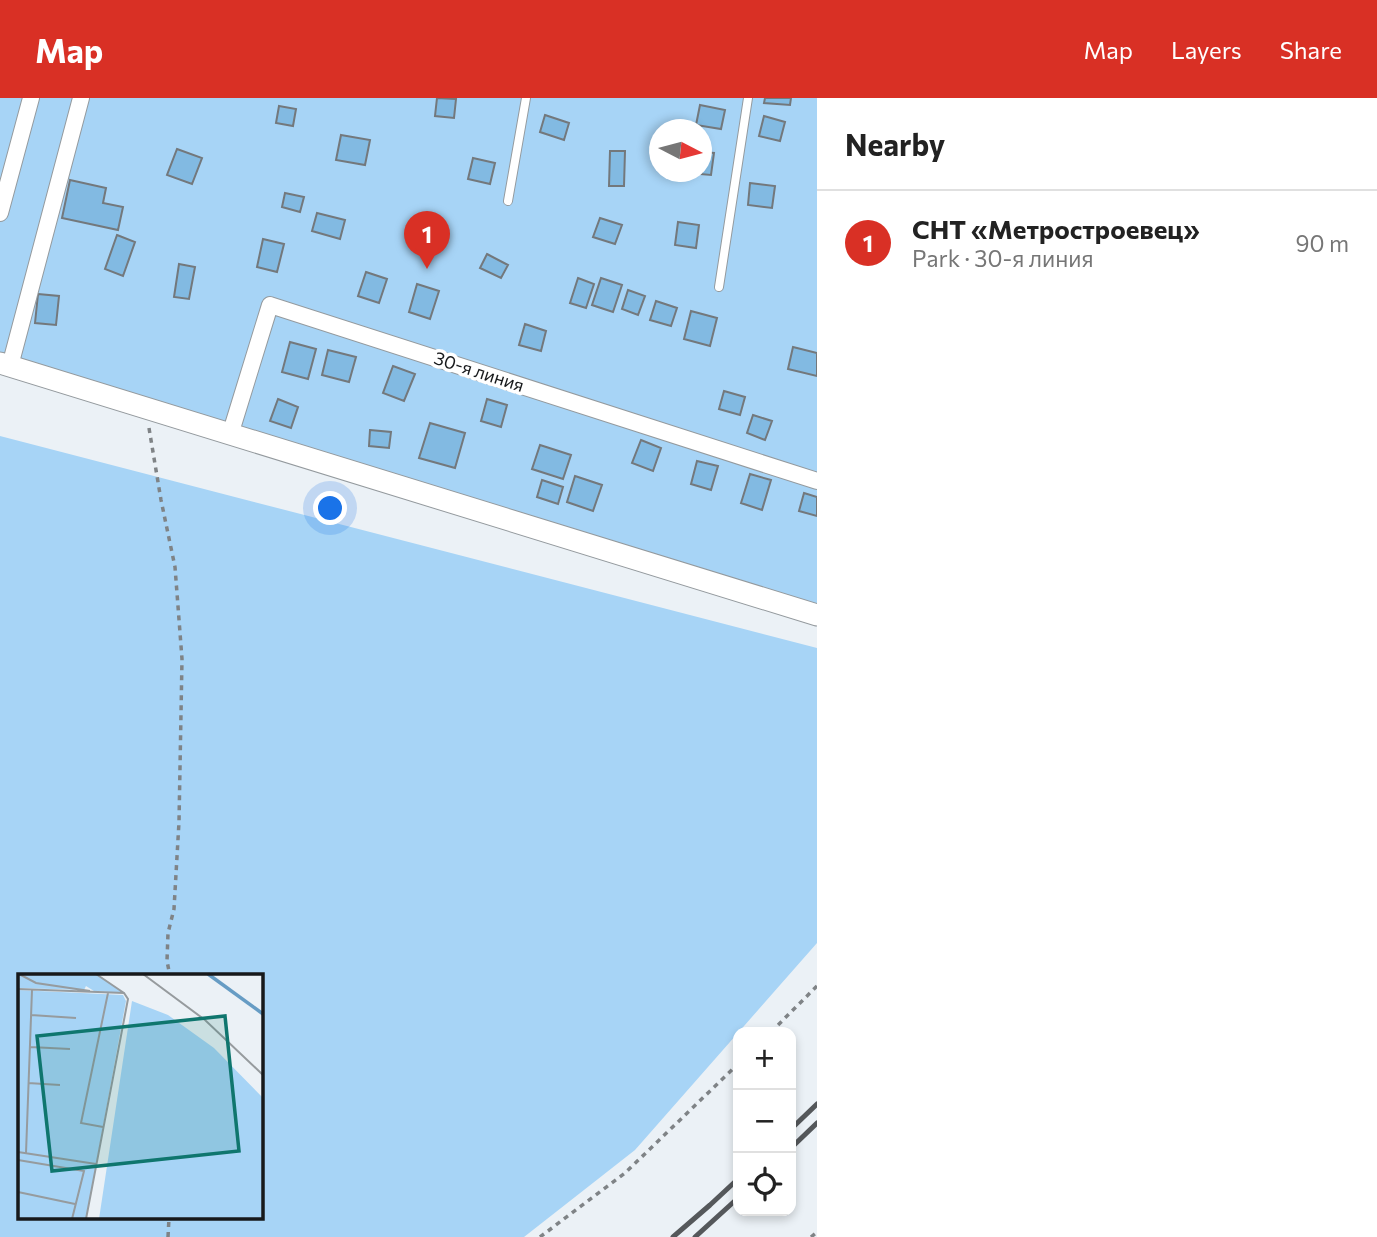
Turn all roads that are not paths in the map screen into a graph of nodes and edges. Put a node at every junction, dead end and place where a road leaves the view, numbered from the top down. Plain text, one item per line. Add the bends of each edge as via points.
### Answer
1 (31, 98) edge
2 (81, 98) edge
3 (526, 98) edge
4 (748, 98) edge
5 (508, 201) dead end
6 (0, 213) edge
7 (719, 287) dead end
8 (5, 365) edge
9 (230, 435) junction
10 (817, 481) edge
11 (817, 615) edge

1 - 6 street
2 - 8 street
3 - 5 lane
4 - 7 lane
8 - 9 street
9 - 10 street, 30-я линия via 270,305
9 - 11 street

